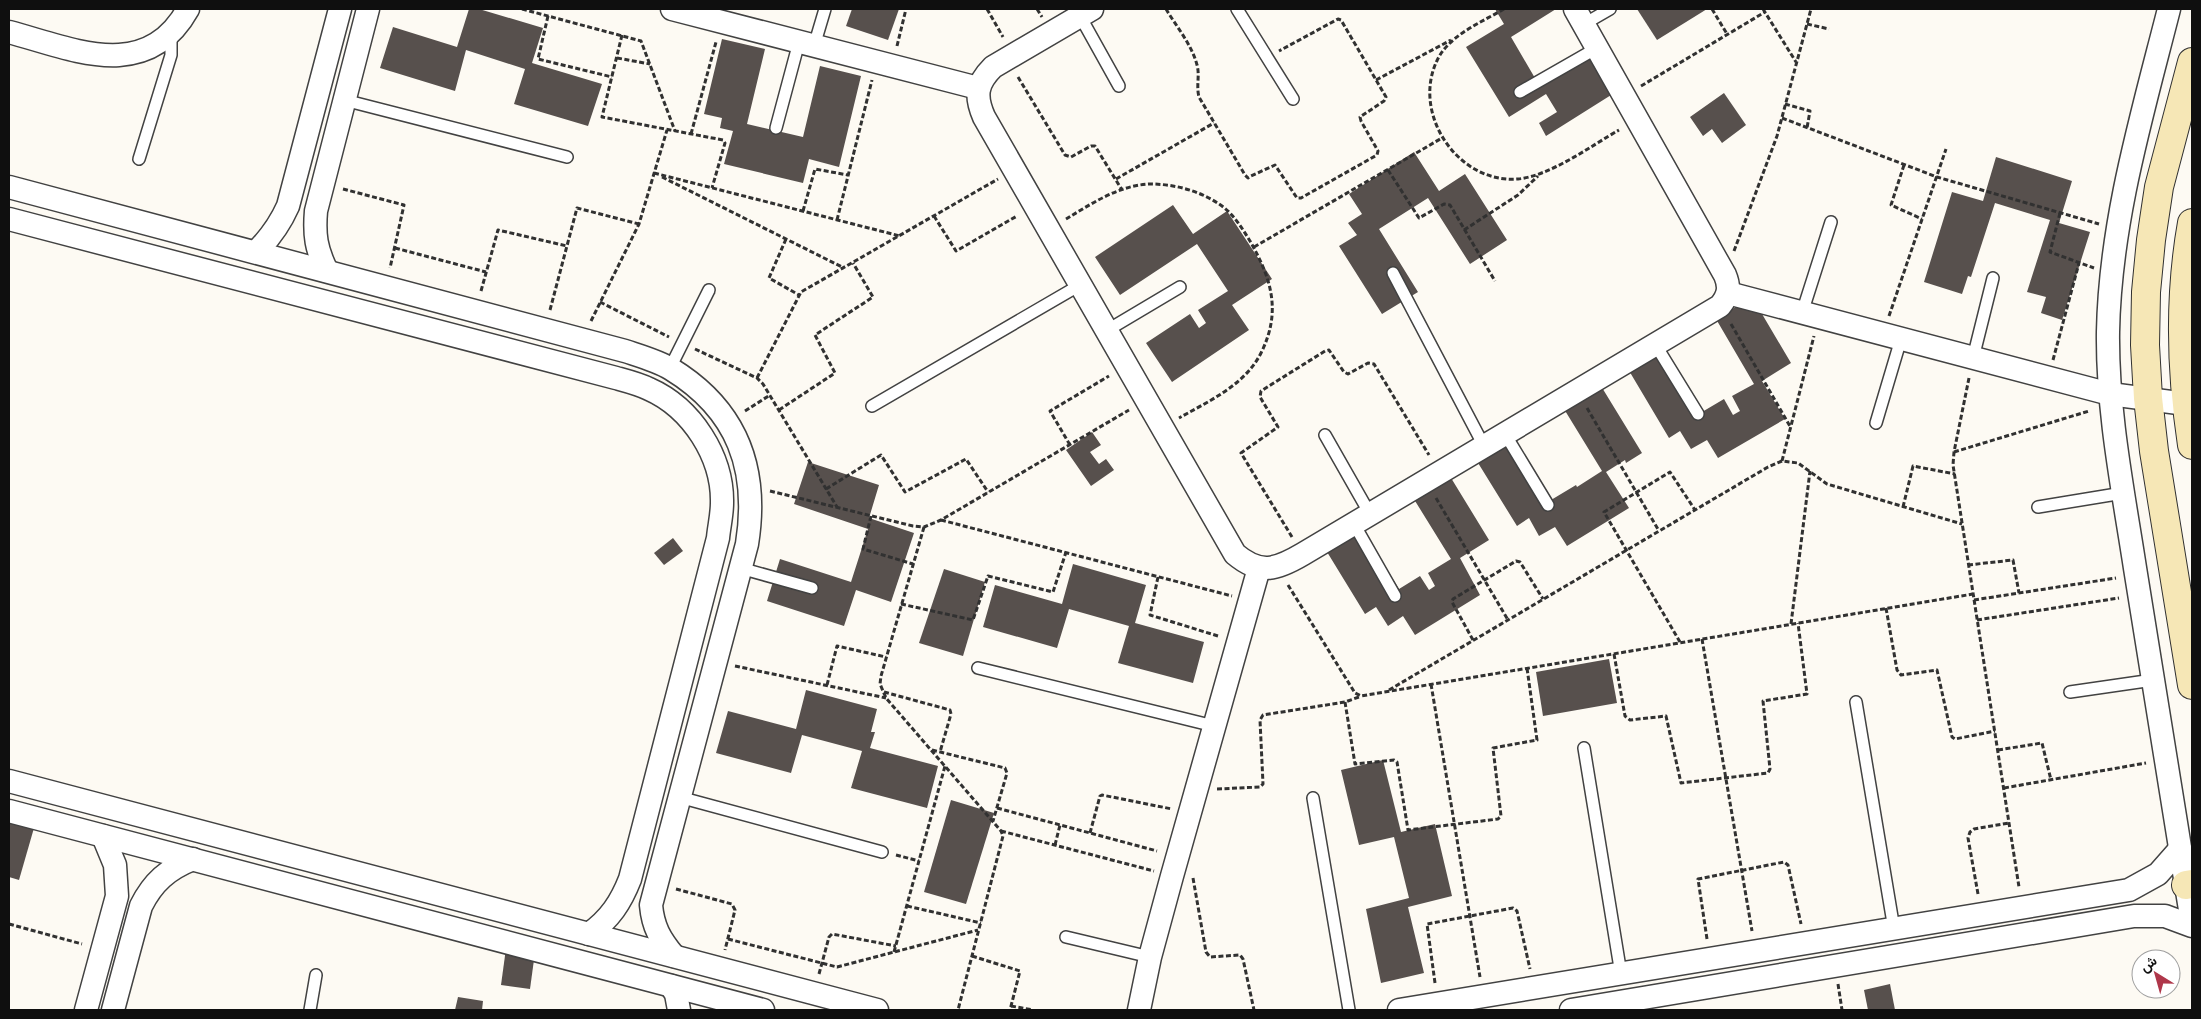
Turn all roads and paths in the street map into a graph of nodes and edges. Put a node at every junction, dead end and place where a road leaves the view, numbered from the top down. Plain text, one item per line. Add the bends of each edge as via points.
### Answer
1 (188, 9) edge
2 (340, 9) edge
3 (368, 9) edge
4 (522, 9) edge
5 (672, 9) edge
6 (825, 9) edge
7 (906, 9) edge
8 (987, 9) edge
9 (1237, 9) edge
10 (1504, 9) edge
11 (1610, 9) edge
12 (1712, 9) edge
13 (1811, 9) edge
14 (2169, 9) edge
15 (1764, 10) edge
16 (1086, 12) edge
17 (548, 16) junction
18 (1579, 16) edge
19 (722, 22) junction
20 (1807, 24) junction
21 (1829, 29) dead end
22 (9, 32) edge
23 (171, 33) junction
24 (1727, 34) junction
25 (622, 35) junction
26 (1454, 38) junction
27 (807, 44) junction
28 (1597, 48) junction
29 (1010, 57) junction
30 (616, 58) junction
31 (1796, 62) junction
32 (2192, 62) edge
33 (650, 64) junction
34 (884, 64) junction
35 (612, 77) junction
36 (1376, 80) dead end
37 (1119, 86) dead end
38 (978, 88) junction
39 (1520, 92) dead end
40 (1624, 96) junction
41 (1293, 99) dead end
42 (344, 100) junction
43 (1786, 104) junction
44 (1782, 118) junction
45 (1637, 120) junction
46 (1214, 123) dead end
47 (776, 128) dead end
48 (1807, 128) junction
49 (667, 130) junction
50 (675, 132) junction
51 (691, 134) junction
52 (1442, 138) junction
53 (1946, 149) dead end
54 (567, 157) dead end
55 (138, 159) dead end
56 (1904, 165) junction
57 (299, 168) junction
58 (1014, 170) junction
59 (1388, 170) junction
60 (654, 173) junction
61 (848, 175) junction
62 (1539, 175) junction
63 (1936, 177) junction
64 (1116, 179) junction
65 (324, 180) junction
66 (9, 187) edge
67 (712, 188) junction
68 (1122, 190) junction
69 (1034, 206) junction
70 (803, 211) junction
71 (2060, 213) junction
72 (934, 216) junction
73 (9, 219) edge
74 (1922, 219) junction
75 (837, 220) junction
76 (1831, 222) dead end
77 (2192, 223) edge
78 (639, 224) junction
79 (1048, 229) junction
80 (2117, 229) junction
81 (1464, 230) junction
82 (900, 236) junction
83 (786, 239) junction
84 (567, 246) junction
85 (394, 248) junction
86 (1254, 248) junction
87 (265, 255) junction
88 (854, 263) junction
89 (2079, 263) junction
90 (844, 268) junction
91 (327, 271) junction
92 (486, 272) junction
93 (1393, 273) dead end
94 (2111, 274) junction
95 (1993, 278) dead end
96 (1495, 281) dead end
97 (267, 285) junction
98 (385, 286) junction
99 (1080, 286) junction
100 (1180, 286) dead end
101 (709, 290) dead end
102 (1724, 291) junction
103 (799, 295) junction
104 (600, 302) junction
105 (476, 310) junction
106 (1810, 315) junction
107 (546, 329) junction
108 (1106, 331) junction
109 (1892, 336) junction
110 (582, 339) junction
111 (682, 344) junction
112 (1655, 344) junction
113 (1973, 358) junction
114 (1126, 366) junction
115 (670, 368) junction
116 (2049, 377) junction
117 (757, 378) junction
118 (1577, 390) junction
119 (770, 395) junction
120 (2148, 398) junction
121 (2111, 399) junction
122 (1146, 400) junction
123 (2186, 404) junction
124 (872, 406) dead end
125 (779, 410) junction
126 (1698, 414) dead end
127 (727, 421) junction
128 (1876, 422) dead end
129 (1162, 428) junction
130 (1791, 428) junction
131 (1505, 434) junction
132 (1324, 435) dead end
133 (1070, 445) junction
134 (2192, 445) edge
135 (1484, 446) junction
136 (1954, 452) junction
137 (1782, 461) junction
138 (1810, 471) junction
139 (1955, 474) junction
140 (1426, 481) junction
141 (751, 487) junction
142 (826, 489) junction
143 (988, 492) junction
144 (1636, 492) junction
145 (2124, 493) junction
146 (1548, 506) dead end
147 (1903, 507) junction
148 (2038, 507) dead end
149 (838, 508) junction
150 (1695, 510) junction
151 (871, 516) junction
152 (1362, 519) junction
153 (941, 520) junction
154 (1962, 524) junction
155 (924, 527) junction
156 (1659, 531) junction
157 (1626, 550) junction
158 (1066, 552) junction
159 (913, 564) junction
160 (1968, 564) junction
161 (1268, 567) junction
162 (740, 568) junction
163 (1158, 577) junction
164 (1484, 580) junction
165 (2138, 585) junction
166 (812, 588) dead end
167 (2019, 593) junction
168 (1973, 594) junction
169 (1395, 596) dead end
170 (1543, 599) junction
171 (1250, 600) junction
172 (1974, 600) junction
173 (901, 604) junction
174 (1886, 608) junction
175 (1508, 620) junction
176 (1977, 620) junction
177 (1798, 623) junction
178 (1791, 624) junction
179 (1702, 639) junction
180 (1474, 640) junction
181 (1238, 641) junction
182 (1680, 642) junction
183 (1614, 654) junction
184 (886, 658) junction
185 (715, 662) junction
186 (978, 668) dead end
187 (1527, 668) junction
188 (2153, 680) junction
189 (1431, 684) junction
190 (827, 685) junction
191 (2192, 685) edge
192 (883, 692) junction
193 (1386, 692) junction
194 (2070, 692) dead end
195 (1361, 696) junction
196 (886, 698) junction
197 (1344, 702) junction
198 (1856, 702) dead end
199 (1214, 726) junction
200 (1995, 731) junction
201 (1584, 748) dead end
202 (931, 750) junction
203 (1998, 750) junction
204 (940, 752) junction
205 (2166, 760) junction
206 (945, 766) junction
207 (1725, 778) junction
208 (2051, 780) junction
209 (9, 781) edge
210 (2004, 788) junction
211 (1196, 790) junction
212 (679, 797) junction
213 (1313, 798) dead end
214 (997, 808) junction
215 (9, 811) edge
216 (1189, 813) junction
217 (993, 822) junction
218 (2009, 823) junction
219 (1060, 825) junction
220 (1454, 825) junction
221 (1001, 831) junction
222 (1090, 833) junction
223 (103, 836) junction
224 (641, 838) junction
225 (667, 843) junction
226 (1055, 845) junction
227 (2180, 849) junction
228 (882, 852) joint
229 (193, 859) junction
230 (919, 862) junction
231 (1181, 870) junction
232 (1740, 870) junction
233 (656, 884) junction
234 (2189, 884) edge
235 (907, 906) junction
236 (2023, 908) junction
237 (1982, 914) junction
238 (1469, 916) junction
239 (2192, 922) edge
240 (981, 923) junction
241 (9, 924) edge
242 (2192, 926) edge
243 (1894, 929) junction
244 (979, 930) junction
245 (589, 934) junction
246 (1066, 937) dead end
247 (728, 938) junction
248 (1805, 943) junction
249 (896, 946) junction
250 (102, 949) junction
251 (894, 952) junction
252 (1755, 952) junction
253 (674, 956) junction
254 (972, 956) junction
255 (1150, 957) junction
256 (1710, 959) junction
257 (822, 964) junction
258 (720, 969) junction
259 (1621, 974) junction
260 (316, 976) dead end
261 (671, 986) junction
262 (1534, 988) junction
263 (814, 994) junction
264 (1484, 996) junction
265 (1438, 1004) junction
266 (724, 1006) edge
267 (1011, 1006) junction
268 (86, 1010) edge
269 (113, 1010) edge
270 (310, 1010) edge
271 (679, 1010) edge
272 (763, 1010) edge
273 (877, 1010) edge
274 (958, 1010) edge
275 (1010, 1010) edge
276 (1033, 1010) edge
277 (1139, 1010) edge
278 (1254, 1010) edge
279 (1349, 1010) edge
280 (1400, 1010) edge
281 (1571, 1010) edge

1 - 23 street
2 - 57 street
3 - 42 street
4 - 17 path
5 - 19 street
6 - 27 lane
7 - 34 path
8 - 29 path
9 - 41 lane
10 - 26 path
11 - 18 lane
12 - 24 path
13 - 20 path
14 - 80 street
15 - 24 path
15 - 31 path
16 - 29 street
16 - 37 lane
17 - 25 path
17 - 35 path via 538,57 540,60
18 - 28 street
19 - 27 street
19 - 51 path
20 - 21 path
20 - 31 path
22 - 23 street via 91,54 120,56 148,49
23 - 55 lane via 171,55
24 - 40 path
25 - 30 path
25 - 33 path via 641,41
26 - 36 path
26 - 52 path via 1440,55 1432,75 1429,97 1433,118
27 - 34 street
27 - 47 lane
28 - 39 lane
28 - 40 street
29 - 38 street via 993,67
29 - 64 path via 1065,154 1072,158 1095,146
30 - 33 path
30 - 35 path
31 - 43 path
32 - 120 street via 2159,187 2151,240 2146,301
33 - 50 path
34 - 38 street
34 - 61 path
35 - 49 path via 603,118
38 - 58 street via 978,103 984,118
40 - 45 street
42 - 54 lane
42 - 65 street
43 - 44 path
43 - 48 path via 1810,110
44 - 48 path
44 - 102 path
45 - 62 path
45 - 102 street
46 - 64 path
48 - 56 path
49 - 50 path
49 - 60 path
50 - 51 path
51 - 67 path via 724,141
52 - 59 path
52 - 62 path via 1456,156 1473,169 1494,178 1517,179
53 - 63 path
56 - 63 path
56 - 74 path via 1891,205
57 - 65 street
57 - 87 street via 288,206 269,239
58 - 69 street
58 - 72 path
59 - 81 path via 1419,218 1447,204
59 - 86 path
60 - 67 path
60 - 78 path
60 - 83 path
61 - 70 path via 816,169
61 - 75 path
62 - 81 path via 1518,195
63 - 71 path
63 - 74 path
64 - 68 path
65 - 85 path via 404,205
65 - 91 street via 316,210 315,232 318,252
66 - 87 street
67 - 70 path
68 - 79 path
68 - 86 path via 1148,184 1174,186 1199,193 1222,206 1241,225
69 - 72 path via 960,251 955,249
69 - 79 street
70 - 75 path
71 - 80 path
71 - 89 path via 2050,252
72 - 82 path
73 - 97 street
74 - 109 path
75 - 82 path
76 - 106 lane
77 - 123 street via 2184,290
78 - 84 path via 579,207
78 - 104 path
79 - 99 street
80 - 94 street
81 - 96 path
82 - 88 path
83 - 90 path
83 - 103 path via 770,278
84 - 92 path via 499,230
84 - 107 path
85 - 92 path
85 - 98 path
86 - 129 path via 1267,272 1273,299 1271,327 1261,353 1245,376 1223,393
87 - 91 street
87 - 97 street
88 - 90 path
88 - 125 path via 873,297 815,335 835,373
89 - 94 path
89 - 116 path
90 - 103 path
91 - 98 street
92 - 105 path
93 - 135 lane
94 - 121 street via 2108,333
95 - 113 lane
97 - 224 street via 650,389 680,408 703,435 719,476 722,503 718,538
98 - 105 street
99 - 108 street
99 - 124 lane
100 - 108 lane
101 - 111 lane
102 - 106 street
102 - 112 street
102 - 130 path
103 - 117 path
104 - 110 path
104 - 111 path
105 - 107 street
106 - 109 street
106 - 130 path
107 - 110 street
108 - 114 street
109 - 113 street
109 - 128 lane
110 - 115 street
111 - 115 lane
111 - 117 path
112 - 118 street
112 - 126 lane
113 - 116 street
113 - 136 path
114 - 122 street
114 - 133 path via 1050,411
115 - 127 street via 701,389
116 - 121 street
117 - 119 path
118 - 131 street
118 - 144 path
119 - 125 path
119 - 127 path
120 - 121 street
120 - 123 street
120 - 191 street
121 - 136 path
121 - 145 street
122 - 129 street
122 - 133 path
123 - 134 street
125 - 142 path
127 - 141 street via 742,450
129 - 161 street via 1235,554 1246,563
130 - 137 path
131 - 135 street
131 - 146 lane
132 - 152 lane
133 - 143 path
135 - 140 street
136 - 139 path
137 - 138 path via 1798,463
137 - 150 path
138 - 147 path via 1826,484
138 - 178 path
139 - 147 path via 1913,466
139 - 154 path
140 - 152 street
140 - 164 path
141 - 149 path
141 - 162 street via 751,515
142 - 143 path via 881,455 905,492 966,459
142 - 149 path
143 - 153 path
144 - 150 path via 1670,472
144 - 156 path
144 - 157 path via 1604,512
145 - 148 lane
145 - 165 street
147 - 154 path
149 - 151 path
150 - 156 path
151 - 155 path
151 - 159 path via 863,549
152 - 161 street via 1286,564
152 - 169 lane
153 - 155 path
153 - 158 path
154 - 160 path
155 - 159 path
156 - 157 path
157 - 170 path
157 - 182 path
158 - 163 path
158 - 173 path via 1054,592 988,576 973,620
159 - 173 path
160 - 167 path via 2013,560
160 - 168 path
161 - 171 street
161 - 195 path via 1355,693
162 - 166 lane
162 - 185 street
163 - 171 path
163 - 181 path via 1149,613 1152,617
164 - 170 path via 1518,560
164 - 175 path
164 - 180 path via 1452,600
165 - 167 path
165 - 176 path
165 - 188 street
167 - 172 path
168 - 172 path
168 - 174 path
170 - 175 path
171 - 181 street
172 - 176 path
173 - 184 path
174 - 177 path
174 - 200 path via 1896,670 1901,675 1937,670 1952,737
175 - 180 path
176 - 200 path
177 - 178 path
177 - 207 path via 1807,694 1763,701 1770,771
178 - 179 path
179 - 182 path
179 - 207 path
180 - 193 path
181 - 199 street
182 - 183 path
183 - 187 path
183 - 207 path via 1625,716 1630,720 1666,716 1681,783
184 - 190 path via 837,646
184 - 192 path via 880,684
185 - 190 path
185 - 212 street
186 - 199 lane
187 - 189 path
187 - 220 path via 1537,740 1493,748 1500,818
188 - 194 lane
188 - 205 street
189 - 193 path
189 - 220 path
190 - 196 path
192 - 196 path
192 - 204 path via 950,710
193 - 195 path
195 - 197 path
196 - 202 path
197 - 211 path via 1262,715 1262,786
197 - 220 path via 1355,764 1397,762 1408,830
198 - 243 lane
199 - 211 street
200 - 203 path
201 - 259 lane
202 - 204 path
202 - 206 path
203 - 208 path via 2042,743
203 - 210 path
204 - 214 path via 1005,768 1007,772
205 - 208 path
205 - 227 street
206 - 217 path
206 - 230 path
207 - 232 path
208 - 210 path
209 - 245 street
210 - 218 path
211 - 216 street
212 - 225 street
212 - 228 lane
213 - 279 lane
214 - 217 path
214 - 219 path
215 - 223 street
216 - 222 path via 1105,794 1100,796
216 - 231 street
217 - 221 path
218 - 236 path
218 - 237 path via 1974,829 1968,838
219 - 222 path
219 - 226 path
220 - 238 path
221 - 226 path
221 - 240 path via 1002,840
222 - 231 path
223 - 229 street
223 - 250 street via 115,865 117,880
224 - 225 street
224 - 245 street via 624,895 603,925
225 - 233 street
226 - 231 path
227 - 234 street
227 - 236 street via 2158,874 2129,890
228 - 230 path
229 - 261 street
229 - 269 street via 162,876 141,906
230 - 235 path
231 - 255 street
231 - 278 path via 1206,952 1210,957 1240,955
232 - 248 path via 1786,863
232 - 252 path
232 - 256 path via 1698,878
233 - 247 path via 732,904 735,910
233 - 253 street via 651,905 653,922
234 - 239 street
235 - 240 path
235 - 249 path
236 - 237 street
237 - 243 street
238 - 262 path via 1515,909
238 - 264 path
238 - 265 path via 1427,924
240 - 244 path
241 - 250 path
242 - 281 street via 2165,916 2134,916
243 - 248 street
244 - 251 path
244 - 254 path
245 - 253 street
246 - 255 lane
247 - 257 path
247 - 258 path
248 - 252 street
249 - 251 path
249 - 257 path via 832,934
250 - 268 street
251 - 257 path via 844,966
252 - 256 street
253 - 258 street
254 - 267 path via 1019,969
254 - 274 path
255 - 277 street
256 - 259 street
257 - 263 path
258 - 263 street
259 - 262 street
260 - 270 lane
261 - 266 street
261 - 271 street
262 - 264 street
263 - 273 street
264 - 265 street
265 - 280 street
266 - 272 street
267 - 275 path
267 - 276 path

